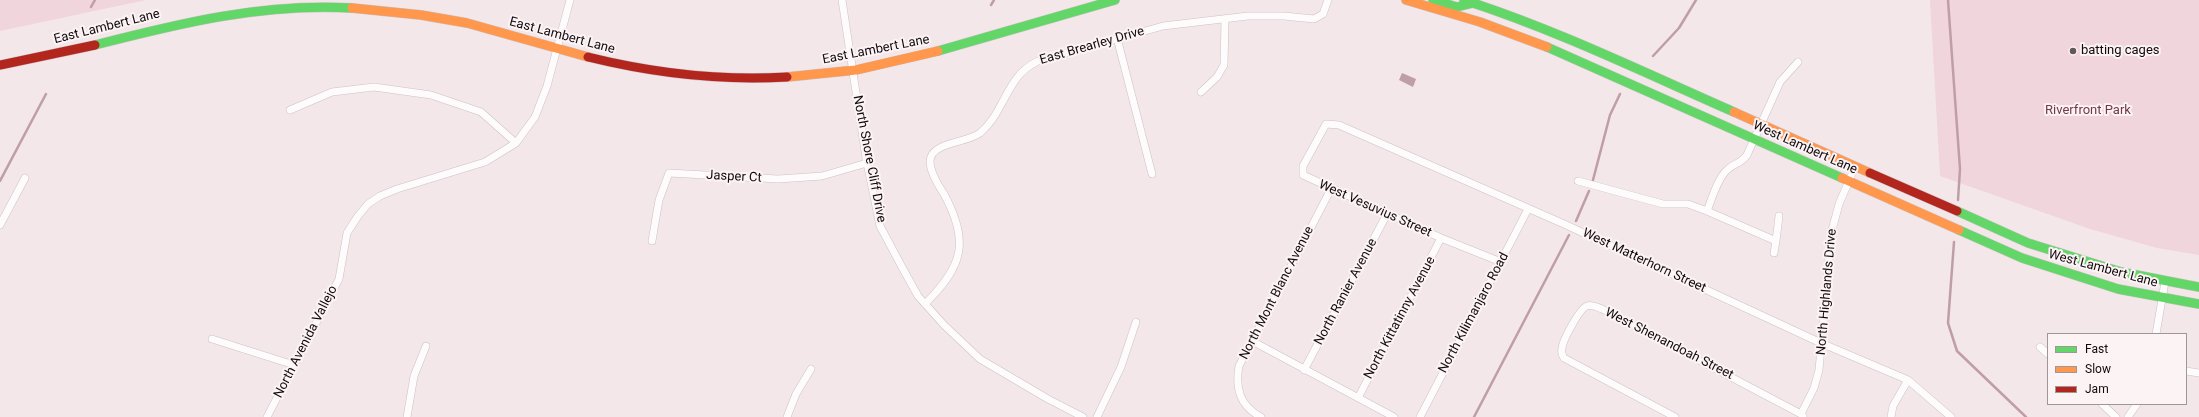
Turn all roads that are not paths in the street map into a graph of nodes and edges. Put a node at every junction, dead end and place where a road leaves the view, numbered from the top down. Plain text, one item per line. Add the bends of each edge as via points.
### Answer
1 (570, 0) edge
2 (842, 0) edge
3 (1115, 0) edge
4 (1328, 0) edge
5 (1406, 0) edge
6 (1434, 0) edge
7 (1464, 0) edge
8 (1473, 3) junction
9 (1225, 18) junction
10 (1117, 38) junction
11 (556, 49) junction
12 (1798, 62) dead end
13 (0, 65) edge
14 (852, 70) junction
15 (1201, 92) dead end
16 (290, 110) dead end
17 (1326, 124) joint
18 (1761, 124) junction
19 (1754, 139) junction
20 (516, 143) junction
21 (867, 163) junction
22 (1855, 166) junction
23 (1152, 174) dead end
24 (25, 178) dead end
25 (1578, 182) dead end
26 (1848, 182) junction
27 (1331, 189) junction
28 (1528, 209) junction
29 (1707, 211) junction
30 (1387, 214) junction
31 (1779, 216) dead end
32 (0, 225) edge
33 (1442, 238) junction
34 (652, 240) dead end
35 (1776, 240) junction
36 (1774, 253) dead end
37 (1501, 262) junction
38 (2165, 282) junction
39 (2199, 287) edge
40 (2162, 298) junction
41 (925, 304) junction
42 (2199, 304) edge
43 (1136, 322) dead end
44 (2156, 333) edge
45 (212, 339) dead end
46 (1252, 342) junction
47 (1822, 343) junction
48 (426, 346) dead end
49 (2040, 346) dead end
50 (2047, 353) edge
51 (294, 365) junction
52 (811, 369) dead end
53 (1304, 370) junction
54 (2187, 371) edge
55 (2199, 373) edge
56 (1908, 380) junction
57 (1358, 398) junction
58 (2103, 405) edge
59 (2136, 405) edge
60 (1802, 415) edge
61 (267, 417) edge
62 (407, 417) edge
63 (787, 417) edge
64 (1083, 417) edge
65 (1097, 417) edge
66 (1261, 417) edge
67 (1394, 417) edge
68 (1420, 417) edge
69 (1675, 417) edge
70 (1792, 417) edge
71 (1891, 417) edge
72 (1951, 417) edge
73 (2116, 417) edge
74 (2128, 417) edge

1 - 11 street, North Avenida Vallejo
2 - 14 street, North Shore Cliff Drive
3 - 14 main road, East Lambert Lane via 926,54
4 - 9 street, East Brearley Drive via 1323,14 1314,19 1284,16
5 - 19 main road, West Lambert Lane via 1533,41
6 - 8 main road via 1457,7
7 - 8 main road, West Lambert Lane
8 - 18 main road, West Lambert Lane via 1545,28
9 - 10 street, East Brearley Drive via 1163,26
9 - 15 street via 1224,66 1217,77
10 - 23 street
10 - 41 street, East Brearley Drive via 1038,61 1017,77 997,114 979,133 960,143 943,145 933,153 930,161 933,172 959,227 960,246 956,264 942,287
11 - 13 main road, East Lambert Lane via 444,19 403,13 302,8 254,11 180,22
11 - 14 main road, East Lambert Lane via 633,67 703,76 777,77
11 - 20 street, North Avenida Vallejo via 547,86 535,117
12 - 18 street via 1780,82
14 - 21 street, North Shore Cliff Drive
16 - 20 street via 332,92 374,87 431,95 481,112
17 - 27 street, West Vesuvius Street via 1302,170 1309,179
17 - 28 street, West Matterhorn Street via 1340,125
18 - 19 street
18 - 22 main road, West Lambert Lane
19 - 26 main road, West Lambert Lane
19 - 29 street via 1744,160 1722,175
20 - 51 street, North Avenida Vallejo via 485,162 397,189 368,204 347,233 339,279
21 - 34 street, Jasper Ct via 822,176 778,179 669,173 659,200
21 - 41 street, North Shore Cliff Drive via 880,226 918,296
22 - 26 street, North Highlands Drive
22 - 38 main road, West Lambert Lane via 2028,243 2100,267
24 - 32 street
25 - 29 street via 1663,204 1688,204
26 - 40 main road, West Lambert Lane via 2034,263 2095,283
26 - 47 street, North Highlands Drive via 1831,234
27 - 30 street, West Vesuvius Street
27 - 46 street, North Mont Blanc Avenue
28 - 37 street, North Kilimanjaro Road
28 - 47 street, West Matterhorn Street
29 - 35 street
30 - 33 street, West Vesuvius Street
30 - 53 street, North Ranier Avenue
31 - 35 street
33 - 37 street, West Vesuvius Street
33 - 57 street, North Kittatinny Avenue
35 - 36 street
37 - 68 street, North Kilimanjaro Road
38 - 39 main road, West Lambert Lane
38 - 40 street
40 - 42 main road, West Lambert Lane
40 - 44 street
41 - 64 street, North Shore Cliff Drive via 980,359 1048,400
43 - 65 street via 1121,367
45 - 51 street
46 - 53 street
46 - 66 street, North Mont Blanc Avenue via 1239,366 1237,384 1242,399
47 - 56 street, West Matterhorn Street
47 - 60 street, North Highlands Drive via 1817,378
48 - 62 street via 414,376
49 - 50 street
51 - 61 street, North Avenida Vallejo
52 - 63 street via 796,394
53 - 57 street
54 - 55 street
56 - 71 street via 1893,406
56 - 72 street, West Matterhorn Street
57 - 67 street
58 - 73 street
59 - 74 street
60 - 69 street, West Shenandoah Street via 1595,306 1586,306 1580,310 1562,345 1562,355 1570,362
60 - 70 street

